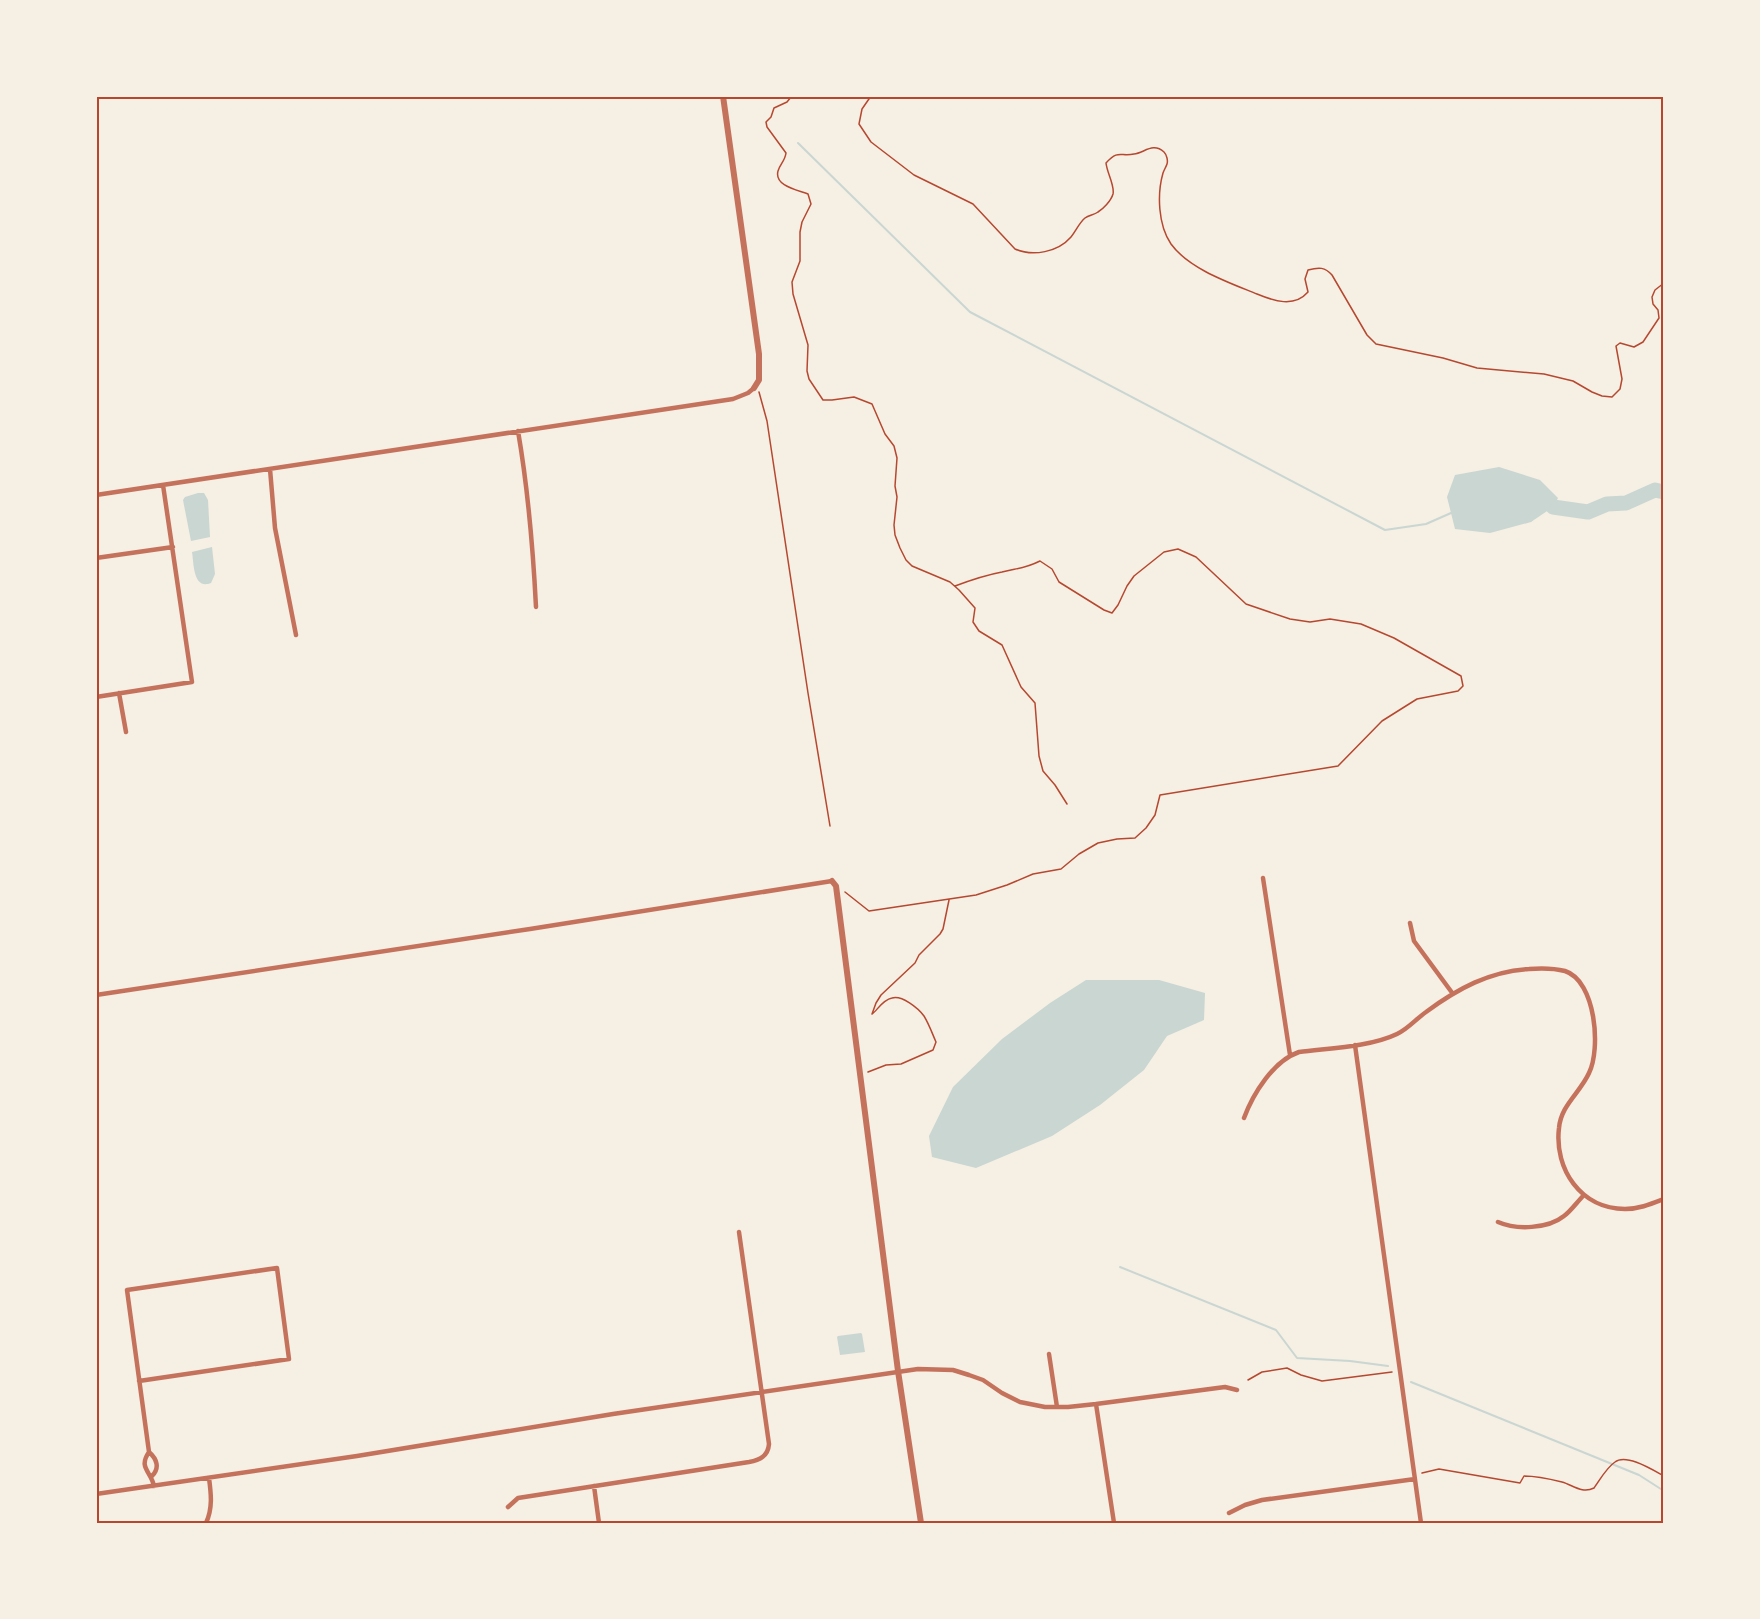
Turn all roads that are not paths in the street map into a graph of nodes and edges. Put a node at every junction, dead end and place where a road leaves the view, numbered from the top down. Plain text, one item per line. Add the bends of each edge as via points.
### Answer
1 (723, 96) edge
2 (755, 386) joint
3 (518, 431) junction
4 (270, 469) junction
5 (163, 485) junction
6 (96, 495) edge
7 (172, 547) junction
8 (96, 558) edge
9 (536, 607) dead end
10 (296, 635) dead end
11 (119, 693) junction
12 (96, 697) edge
13 (126, 732) dead end
14 (1263, 878) dead end
15 (834, 884) joint
16 (1410, 923) dead end
17 (1453, 994) junction
18 (96, 995) edge
19 (1355, 1045) junction
20 (1290, 1055) junction
21 (1244, 1118) dead end
22 (1584, 1195) junction
23 (1664, 1199) edge
24 (1498, 1222) dead end
25 (739, 1232) dead end
26 (1049, 1354) dead end
27 (898, 1371) junction
28 (139, 1381) junction
29 (1237, 1390) dead end
30 (761, 1392) junction
31 (1096, 1404) junction
32 (1057, 1407) junction
33 (149, 1452) junction
34 (152, 1476) junction
35 (209, 1478) junction
36 (1415, 1479) junction
37 (153, 1486) junction
38 (594, 1486) junction
39 (96, 1494) edge
40 (508, 1507) dead end
41 (1229, 1513) dead end
42 (206, 1523) edge
43 (599, 1523) edge
44 (921, 1523) edge
45 (1114, 1523) edge
46 (1421, 1523) edge

1 - 2 street via 759,354 759,380
2 - 3 street via 732,399
3 - 4 street
3 - 9 street via 525,469
4 - 5 street
4 - 10 street via 275,528
5 - 6 street
5 - 7 street
7 - 8 street
7 - 11 street via 192,682
11 - 12 street
11 - 13 street
14 - 20 street
15 - 18 street
15 - 27 street
16 - 17 street via 1414,941
17 - 19 street via 1399,1033
17 - 22 street via 1484,978 1547,968 1568,972 1587,991 1595,1050 1590,1073 1564,1109 1558,1139 1563,1168
19 - 20 street
19 - 36 street
20 - 21 street via 1259,1088
22 - 23 street via 1619,1209
22 - 24 street via 1563,1217 1549,1224 1514,1227
25 - 30 street
26 - 32 street
27 - 30 street
27 - 32 street via 953,1370 983,1380 1020,1402
27 - 44 street
28 - 28 street via 127,1290 277,1268 289,1359
28 - 33 street
29 - 31 street via 1211,1388
30 - 35 street
30 - 38 street via 769,1444 761,1459
31 - 32 street
31 - 45 street
33 - 34 street via 144,1465
33 - 34 street via 157,1464
34 - 37 street
35 - 37 street
35 - 42 street via 212,1495
36 - 41 street via 1262,1500
36 - 46 street
37 - 39 street
38 - 40 street via 518,1498
38 - 43 street

